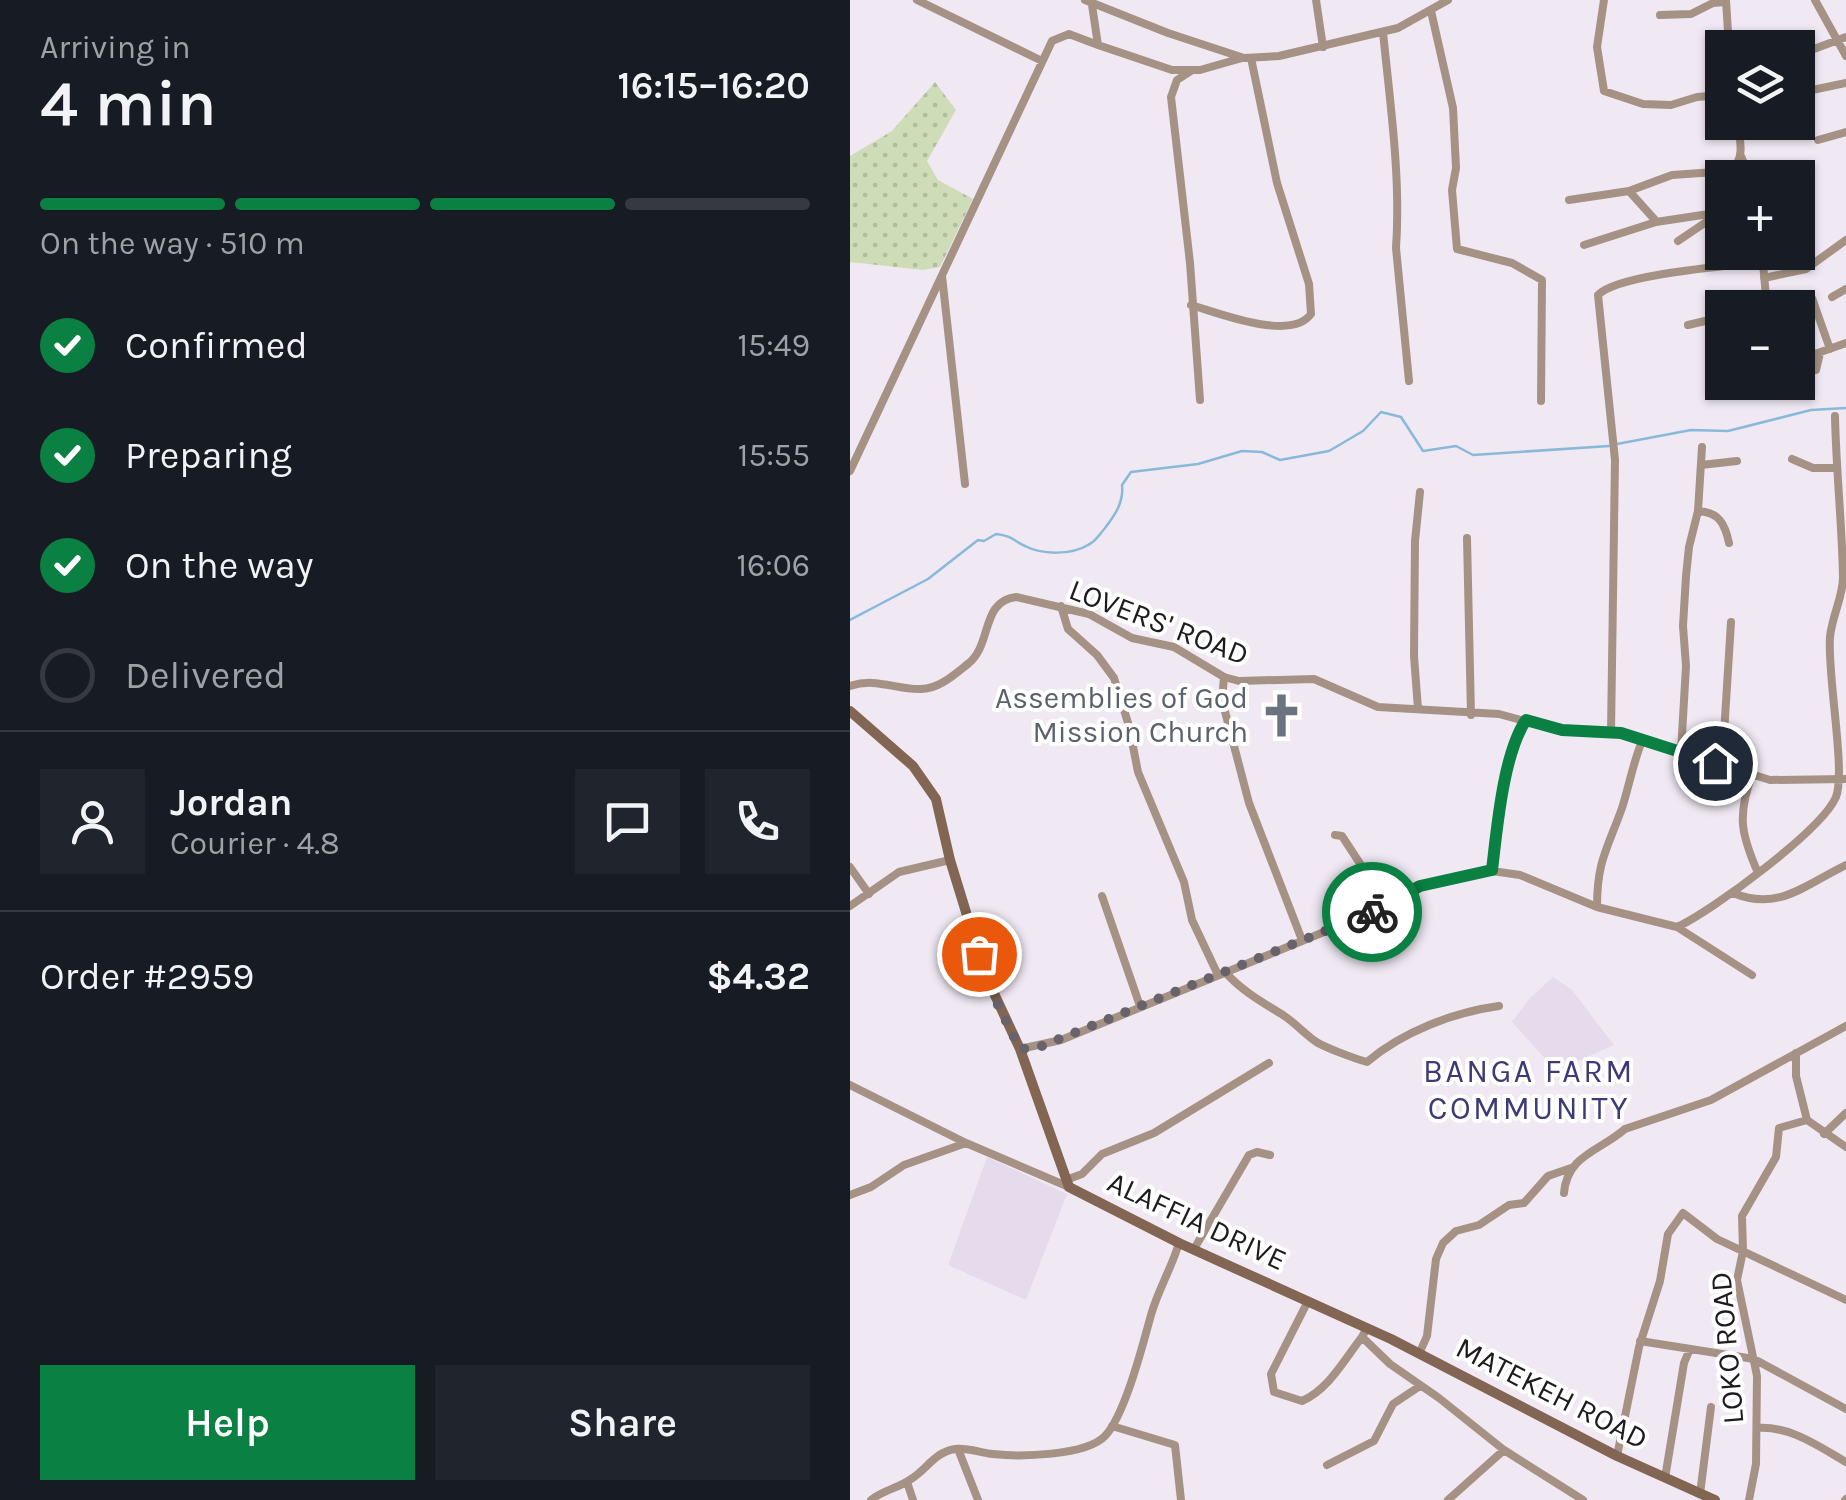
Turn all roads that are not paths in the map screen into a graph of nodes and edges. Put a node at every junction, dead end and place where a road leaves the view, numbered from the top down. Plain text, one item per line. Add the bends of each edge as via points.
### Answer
1 (917, 0) edge
2 (1316, 0) edge
3 (1448, 0) edge
4 (1604, 0) edge
5 (1815, 0) edge
6 (1725, 1) edge
7 (1089, 3) edge
8 (1431, 11) junction
9 (1660, 15) dead end
10 (1727, 30) edge
11 (1383, 32) junction
12 (1842, 38) edge
13 (1098, 45) junction
14 (1324, 47) junction
15 (1815, 48) edge
16 (1846, 56) edge
17 (1248, 58) junction
18 (1042, 62) junction
19 (1191, 70) junction
20 (1846, 83) edge
21 (1815, 89) edge
22 (1705, 97) edge
23 (1846, 132) edge
24 (1739, 140) edge
25 (1818, 140) dead end
26 (1741, 156) junction
27 (1743, 160) edge
28 (1628, 192) junction
29 (1568, 200) dead end
30 (1705, 214) edge
31 (1656, 222) junction
32 (1705, 222) edge
33 (1678, 240) dead end
34 (1846, 240) edge
35 (1584, 246) dead end
36 (1705, 267) edge
37 (1763, 270) edge
38 (942, 276) junction
39 (1764, 278) junction
40 (1846, 289) edge
41 (1765, 290) edge
42 (1832, 297) dead end
43 (1192, 305) junction
44 (1815, 310) edge
45 (1705, 322) edge
46 (1688, 326) dead end
47 (1846, 344) edge
48 (1825, 350) junction
49 (1815, 353) edge
50 (1815, 370) edge
51 (1409, 381) dead end
52 (1200, 400) dead end
53 (1541, 401) dead end
54 (1835, 416) dead end
55 (1702, 447) dead end
56 (1792, 460) dead end
57 (1737, 461) dead end
58 (1701, 465) junction
59 (1836, 468) junction
60 (850, 470) edge
61 (965, 484) dead end
62 (1420, 492) dead end
63 (1698, 511) junction
64 (1467, 538) dead end
65 (1729, 542) dead end
66 (1845, 585) edge
67 (1061, 606) junction
68 (1731, 622) dead end
69 (1224, 678) junction
70 (850, 686) edge
71 (1418, 709) junction
72 (850, 711) edge
73 (1471, 715) junction
74 (1526, 720) junction
75 (1611, 732) junction
76 (1642, 740) junction
77 (1681, 752) junction
78 (1722, 766) junction
79 (1752, 775) junction
80 (1843, 780) edge
81 (1335, 835) dead end
82 (950, 860) junction
83 (1846, 864) edge
84 (850, 867) edge
85 (1492, 870) junction
86 (1758, 873) junction
87 (1733, 893) junction
88 (869, 894) junction
89 (1102, 896) dead end
90 (1387, 905) junction
91 (850, 906) edge
92 (1597, 907) junction
93 (1678, 927) junction
94 (1302, 940) junction
95 (1222, 974) junction
96 (1752, 975) dead end
97 (1140, 1006) junction
98 (1499, 1006) dead end
99 (1846, 1026) edge
100 (1020, 1049) junction
101 (1796, 1052) junction
102 (1269, 1063) dead end
103 (850, 1085) edge
104 (1846, 1113) edge
105 (1806, 1120) junction
106 (1824, 1134) junction
107 (966, 1144) junction
108 (1846, 1147) edge
109 (1270, 1154) dead end
110 (1571, 1168) junction
111 (1067, 1184) junction
112 (1564, 1193) dead end
113 (850, 1195) edge
114 (1180, 1243) junction
115 (1194, 1249) junction
116 (1743, 1252) junction
117 (1846, 1300) edge
118 (1308, 1301) junction
119 (1365, 1333) junction
120 (1640, 1341) junction
121 (1690, 1349) junction
122 (1419, 1354) junction
123 (1754, 1359) junction
124 (1420, 1386) junction
125 (1711, 1406) dead end
126 (1846, 1408) edge
127 (1112, 1426) junction
128 (1758, 1428) junction
129 (958, 1449) junction
130 (1504, 1450) junction
131 (1617, 1456) junction
132 (1846, 1462) edge
133 (1327, 1465) dead end
134 (1665, 1478) junction
135 (907, 1482) junction
136 (1700, 1494) junction
137 (871, 1500) edge
138 (912, 1500) edge
139 (978, 1500) edge
140 (1181, 1500) edge
141 (1448, 1500) edge
142 (1583, 1500) edge
143 (1715, 1500) edge
144 (1749, 1500) edge

1 - 18 street
2 - 14 street
3 - 8 street
4 - 22 street via 1596,47 1604,91 1644,104
5 - 12 street
6 - 9 street via 1692,14
6 - 10 street
7 - 13 street
7 - 17 street
8 - 11 street
8 - 53 street via 1454,108 1457,250 1512,263 1542,280
11 - 14 street
11 - 51 street
12 - 15 street
12 - 16 street
13 - 18 street via 1064,35 1052,41
13 - 19 street
14 - 17 street
17 - 19 street
17 - 43 street via 1309,284 1311,314 1295,324 1260,324
18 - 38 street
19 - 43 street via 1177,80 1171,98
20 - 21 street
23 - 25 street
24 - 26 street
26 - 27 street
26 - 28 street via 1730,171 1672,175
28 - 29 street
28 - 31 street
30 - 31 street
31 - 35 street
32 - 33 street
34 - 39 street via 1806,268
36 - 75 street via 1598,295 1615,460
37 - 39 street
38 - 60 street
38 - 61 street
39 - 41 street
40 - 42 street
43 - 52 street
44 - 48 street
45 - 46 street
47 - 48 street
48 - 49 street
48 - 50 street
54 - 59 street
55 - 58 street
56 - 59 street
57 - 58 street
58 - 63 street
59 - 66 street
62 - 71 street
63 - 65 street via 1725,525
63 - 77 street via 1686,576
64 - 73 street
66 - 80 street via 1830,636
67 - 69 street, LOVERS' ROAD via 1132,638 1187,652
67 - 70 street, LOVERS' ROAD via 1005,598 992,612 979,653 938,685
67 - 95 street via 1070,632 1114,678 1138,772 1184,882 1192,920
68 - 78 street
69 - 71 street, LOVERS' ROAD via 1314,679 1370,705
69 - 94 street via 1222,700 1249,804
71 - 73 street, LOVERS' ROAD
72 - 82 street, ALAFFIA DRIVE via 930,787
73 - 74 street, LOVERS' ROAD
74 - 75 street, LOVERS' ROAD
74 - 85 street via 1510,761
75 - 76 street, LOVERS' ROAD
76 - 77 street, LOVERS' ROAD
76 - 92 street via 1600,861
77 - 78 street, LOVERS' ROAD
78 - 79 street, LOVERS' ROAD
79 - 80 street, LOVERS' ROAD
79 - 86 street via 1742,832
80 - 86 street via 1822,820
81 - 90 street via 1342,836
82 - 88 street via 898,872
82 - 100 street, ALAFFIA DRIVE via 985,974
83 - 87 street via 1771,900
84 - 88 street
85 - 90 street via 1436,881
85 - 92 street
86 - 87 street
87 - 93 street
88 - 91 street
89 - 97 street
90 - 94 street
92 - 93 street
93 - 96 street
94 - 95 street
95 - 97 street
95 - 98 street via 1318,1044 1367,1062 1440,1022
97 - 100 street via 1061,1040
99 - 101 street
100 - 111 street, ALAFFIA DRIVE
101 - 105 street
101 - 110 street via 1711,1100 1638,1124
102 - 111 street via 1154,1133 1102,1154
103 - 107 street
104 - 106 street
105 - 106 street
105 - 116 street, LOKO ROAD via 1779,1128 1776,1157 1742,1216
106 - 108 street
107 - 111 street
107 - 113 street via 904,1165
109 - 115 street via 1249,1156
110 - 112 street
110 - 122 street via 1548,1176 1524,1203 1456,1231 1443,1243
111 - 114 street, ALAFFIA DRIVE
114 - 115 street, ALAFFIA DRIVE
114 - 127 street
115 - 118 street, ALAFFIA DRIVE
116 - 117 street
116 - 120 street via 1683,1213 1668,1234
116 - 123 street, LOKO ROAD via 1738,1280
118 - 119 street, ALAFFIA DRIVE
118 - 119 street via 1271,1374 1274,1392 1302,1401 1313,1396
119 - 122 street, MATEKEH ROAD
119 - 124 street, ALAFFIA DRIVE
120 - 121 street
120 - 131 street
121 - 123 street
121 - 134 street
122 - 131 street, MATEKEH ROAD
123 - 126 street
123 - 128 street, LOKO ROAD
124 - 130 street, ALAFFIA DRIVE
124 - 133 street via 1393,1404 1374,1442
125 - 136 street
127 - 129 street via 1090,1446 1055,1452
127 - 140 street via 1178,1449
128 - 132 street via 1802,1436
128 - 144 street, LOKO ROAD
129 - 135 street via 940,1454
129 - 139 street
130 - 141 street
130 - 142 street, ALAFFIA DRIVE
131 - 134 street, MATEKEH ROAD
134 - 136 street, MATEKEH ROAD
135 - 137 street
135 - 138 street
136 - 143 street, MATEKEH ROAD

